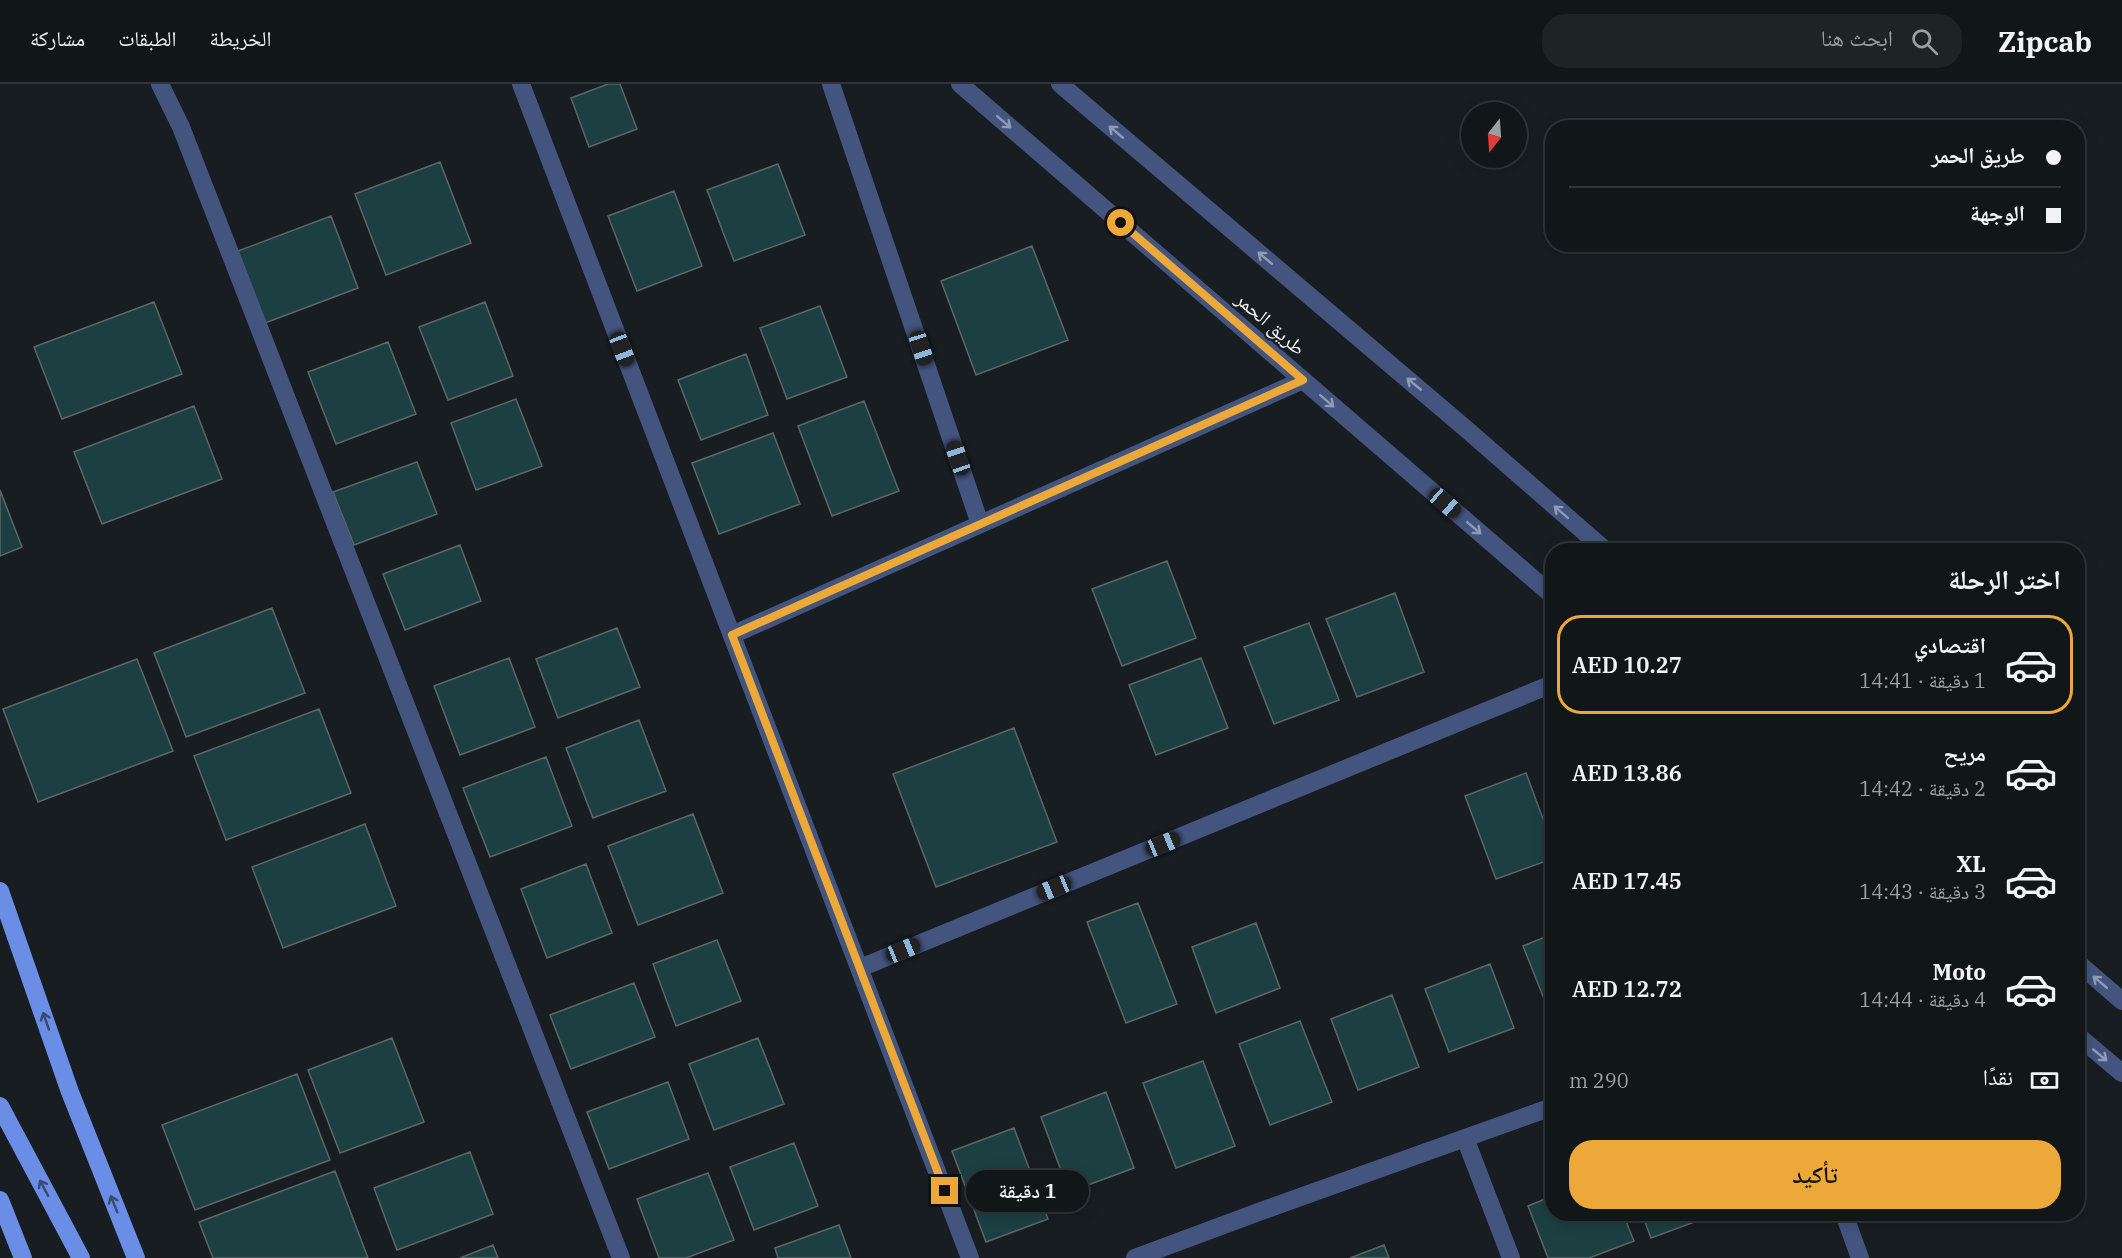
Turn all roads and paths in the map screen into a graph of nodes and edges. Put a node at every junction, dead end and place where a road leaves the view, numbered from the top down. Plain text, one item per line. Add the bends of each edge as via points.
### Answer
1 (160, 84) edge
2 (521, 84) edge
3 (831, 84) edge
4 (960, 84) edge
5 (1060, 84) edge
6 (1303, 380) junction
7 (980, 525) junction
8 (1597, 543) edge
9 (1545, 589) edge
10 (732, 635) junction
11 (1545, 687) edge
12 (0, 891) edge
13 (860, 968) junction
14 (2085, 969) edge
15 (2122, 1001) edge
16 (2085, 1042) edge
17 (2122, 1074) edge
18 (0, 1106) edge
19 (1545, 1109) edge
20 (1465, 1138) junction
21 (0, 1200) edge
22 (1847, 1221) edge
23 (23, 1258) edge
24 (81, 1258) edge
25 (136, 1258) edge
26 (621, 1258) edge
27 (970, 1258) edge
28 (1135, 1258) edge
29 (1511, 1258) edge
30 (1860, 1258) edge

1 - 26 street via 181,127
2 - 10 street
3 - 7 street
4 -> 6 street, طريق الحمر
8 -> 5 street
6 - 7 street
6 -> 9 street, طريق الحمر
7 - 10 street
10 - 13 street
11 - 13 street
25 -> 12 main road via 70,1092
13 - 27 street
15 -> 14 street
16 -> 17 street
24 -> 18 main road
19 - 20 street
20 - 28 street
20 - 29 street
21 - 23 main road
22 - 30 street

